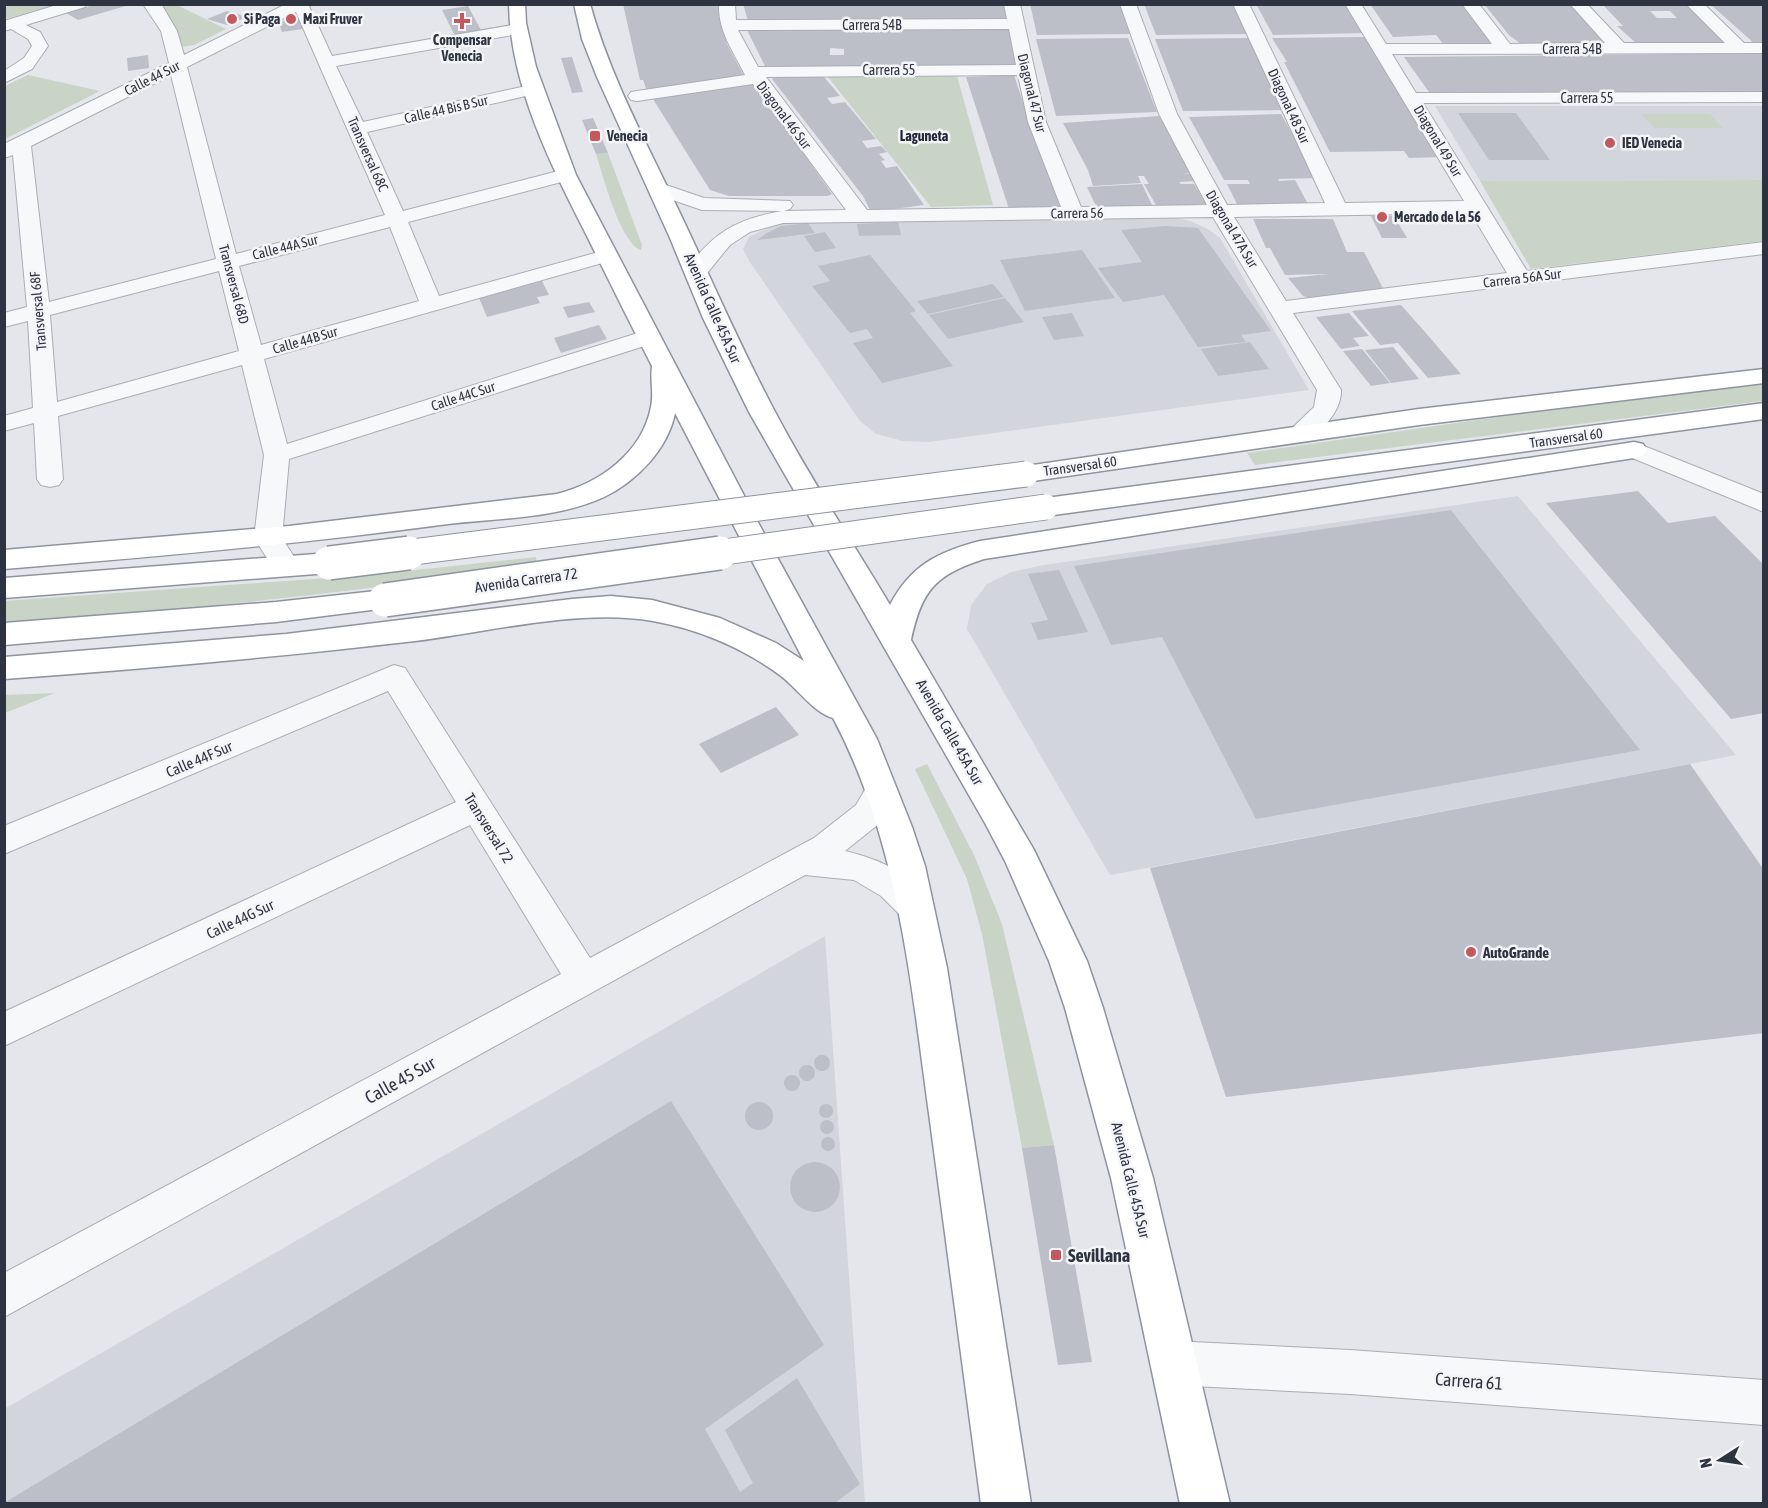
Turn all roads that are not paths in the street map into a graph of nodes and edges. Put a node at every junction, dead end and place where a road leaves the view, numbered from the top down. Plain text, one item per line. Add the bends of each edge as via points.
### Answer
1 (78, 4) edge
2 (151, 4) edge
3 (299, 4) edge
4 (517, 4) edge
5 (582, 4) edge
6 (596, 4) edge
7 (727, 4) edge
8 (1012, 4) edge
9 (1128, 4) edge
10 (1241, 4) edge
11 (1353, 4) edge
12 (1470, 4) edge
13 (1578, 4) edge
14 (1694, 4) edge
15 (8, 24) edge
16 (1016, 24) junction
17 (728, 25) junction
18 (518, 29) junction
19 (591, 39) junction
20 (1619, 48) junction
21 (1740, 48) junction
22 (1764, 48) edge
23 (1381, 49) junction
24 (1504, 49) junction
25 (327, 62) junction
26 (177, 66) junction
27 (1025, 70) junction
28 (755, 75) junction
29 (4, 78) edge
30 (535, 89) junction
31 (637, 96) dead end
32 (1764, 97) edge
33 (1411, 98) junction
34 (358, 129) junction
35 (13, 148) edge
36 (566, 175) junction
37 (659, 189) junction
38 (845, 196) junction
39 (1478, 207) junction
40 (1337, 208) junction
41 (1220, 211) junction
42 (1073, 213) junction
43 (861, 216) junction
44 (397, 219) junction
45 (1764, 248) edge
46 (606, 256) junction
47 (228, 262) junction
48 (696, 273) junction
49 (1521, 278) junction
50 (432, 305) junction
51 (1280, 308) junction
52 (39, 311) junction
53 (4, 320) edge
54 (656, 349) junction
55 (252, 355) junction
56 (1764, 357) edge
57 (1764, 375) edge
58 (1764, 411) edge
59 (45, 413) junction
60 (1419, 417) junction
61 (4, 424) edge
62 (1764, 431) edge
63 (1297, 435) junction
64 (1634, 450) junction
65 (277, 455) junction
66 (1368, 464) junction
67 (50, 479) dead end
68 (1764, 504) edge
69 (1046, 507) joint
70 (268, 538) junction
71 (4, 560) edge
72 (4, 565) edge
73 (286, 566) junction
74 (194, 572) junction
75 (4, 588) edge
76 (4, 634) edge
77 (896, 640) junction
78 (4, 668) edge
79 (394, 676) joint
80 (861, 739) junction
81 (882, 790) junction
82 (476, 807) junction
83 (4, 841) edge
84 (795, 862) junction
85 (915, 909) junction
86 (584, 980) junction
87 (4, 1030) edge
88 (4, 1296) edge
89 (1173, 1363) junction
90 (1764, 1403) edge
91 (1006, 1503) edge
92 (1205, 1503) edge

1 - 15 street
2 - 26 street, Transversal 68D via 169,31
3 - 25 street, Transversal 68C
3 - 26 street, Calle 44 Sur
4 - 18 highway
5 - 19 highway, Avenida Calle 45A Sur
6 - 19 highway
7 - 17 street, Diagonal 46 Sur
8 - 16 street, Diagonal 47 Sur
9 - 41 street, Diagonal 47A Sur via 1167,114
10 - 40 street, Diagonal 48 Sur
11 - 23 street, Diagonal 49 Sur
12 - 24 street
13 - 20 street
14 - 21 street
15 - 29 street via 34,36 40,46 26,67
16 - 17 street, Carrera 54B
16 - 27 street, Diagonal 47 Sur
17 - 28 street, Diagonal 46 Sur via 737,48
18 - 25 street
18 - 30 highway
19 - 37 highway, Avenida Calle 45A Sur
20 - 21 street, Carrera 54B
20 - 24 street, Carrera 54B
21 - 22 street, Carrera 54B
23 - 24 street, Carrera 54B
23 - 33 street, Diagonal 49 Sur
25 - 34 street, Transversal 68C
26 - 35 street, Calle 44 Sur
26 - 47 street, Transversal 68D
27 - 28 street, Carrera 55
27 - 42 street, Diagonal 47 Sur via 1037,122
28 - 31 street, Carrera 55
28 - 38 street, Diagonal 46 Sur
30 - 34 street, Calle 44 Bis B Sur
30 - 36 highway
32 - 33 street, Carrera 55
33 - 39 street, Diagonal 49 Sur
34 - 44 street, Transversal 68C
35 - 52 street, Transversal 68F
36 - 44 street, Calle 44A Sur
36 - 46 highway
37 - 38 street via 689,201 717,206 811,205
37 - 48 highway, Avenida Calle 45A Sur
38 - 43 street, Diagonal 46 Sur
39 - 40 street, Carrera 56
39 - 49 street, Diagonal 49 Sur
40 - 41 street, Carrera 56
41 - 42 street, Carrera 56
41 - 51 street, Diagonal 47A Sur
42 - 43 street, Carrera 56
43 - 48 street, Carrera 56 via 758,222 722,240
44 - 47 street, Calle 44A Sur
44 - 50 street, Transversal 68C
45 - 49 street, Carrera 56A Sur
46 - 50 street, Calle 44B Sur
46 - 54 highway
47 - 52 street, Calle 44A Sur
47 - 55 street, Transversal 68D
48 - 77 highway, Avenida Calle 45A Sur via 777,440
49 - 51 street, Carrera 56A Sur
50 - 55 street, Calle 44B Sur
51 - 63 street, Diagonal 47A Sur via 1331,398 1322,413
52 - 53 street, Calle 44A Sur
52 - 59 street, Transversal 68F
54 - 65 street, Calle 44C Sur
54 - 70 highway via 664,406 655,431 627,468 596,491 563,501
54 - 80 highway
55 - 59 street, Calle 44B Sur
55 - 65 street, Transversal 68D
56 - 60 highway, Transversal 60
57 - 60 highway, Transversal 60
58 - 66 highway, Transversal 60
59 - 61 street, Calle 44B Sur
59 - 67 street, Transversal 68F
60 - 63 highway, Transversal 60
62 - 64 highway, Transversal 60
63 - 73 highway, Transversal 60, bridge via 1026,474
64 - 66 highway, Transversal 60
64 - 68 street
64 - 77 highway via 980,550 952,559 918,582 900,618
65 - 70 street, Transversal 68D
66 - 69 highway, Transversal 60
69 - 76 highway, Avenida Carrera 72, bridge via 385,600
70 - 71 highway
70 - 73 street
72 - 74 highway
73 - 74 highway
74 - 75 highway
77 - 89 highway, Avenida Calle 45A Sur via 998,814 1068,961 1132,1178
78 - 80 highway via 224,651 565,610 624,607 689,620 764,652 818,688
79 - 82 street, Transversal 72
79 - 83 street, Calle 44F Sur
80 - 81 highway
81 - 84 street, Calle 45 Sur via 868,814 851,829
81 - 85 highway via 907,866
82 - 86 street, Transversal 72
82 - 87 street, Calle 44G Sur
84 - 85 street, Calle 45 Sur via 818,860 860,868 889,882
84 - 86 street, Calle 45 Sur
85 - 91 highway via 928,968
86 - 88 street, Calle 45 Sur
89 - 90 street, Carrera 61
89 - 92 highway, Avenida Calle 45A Sur

